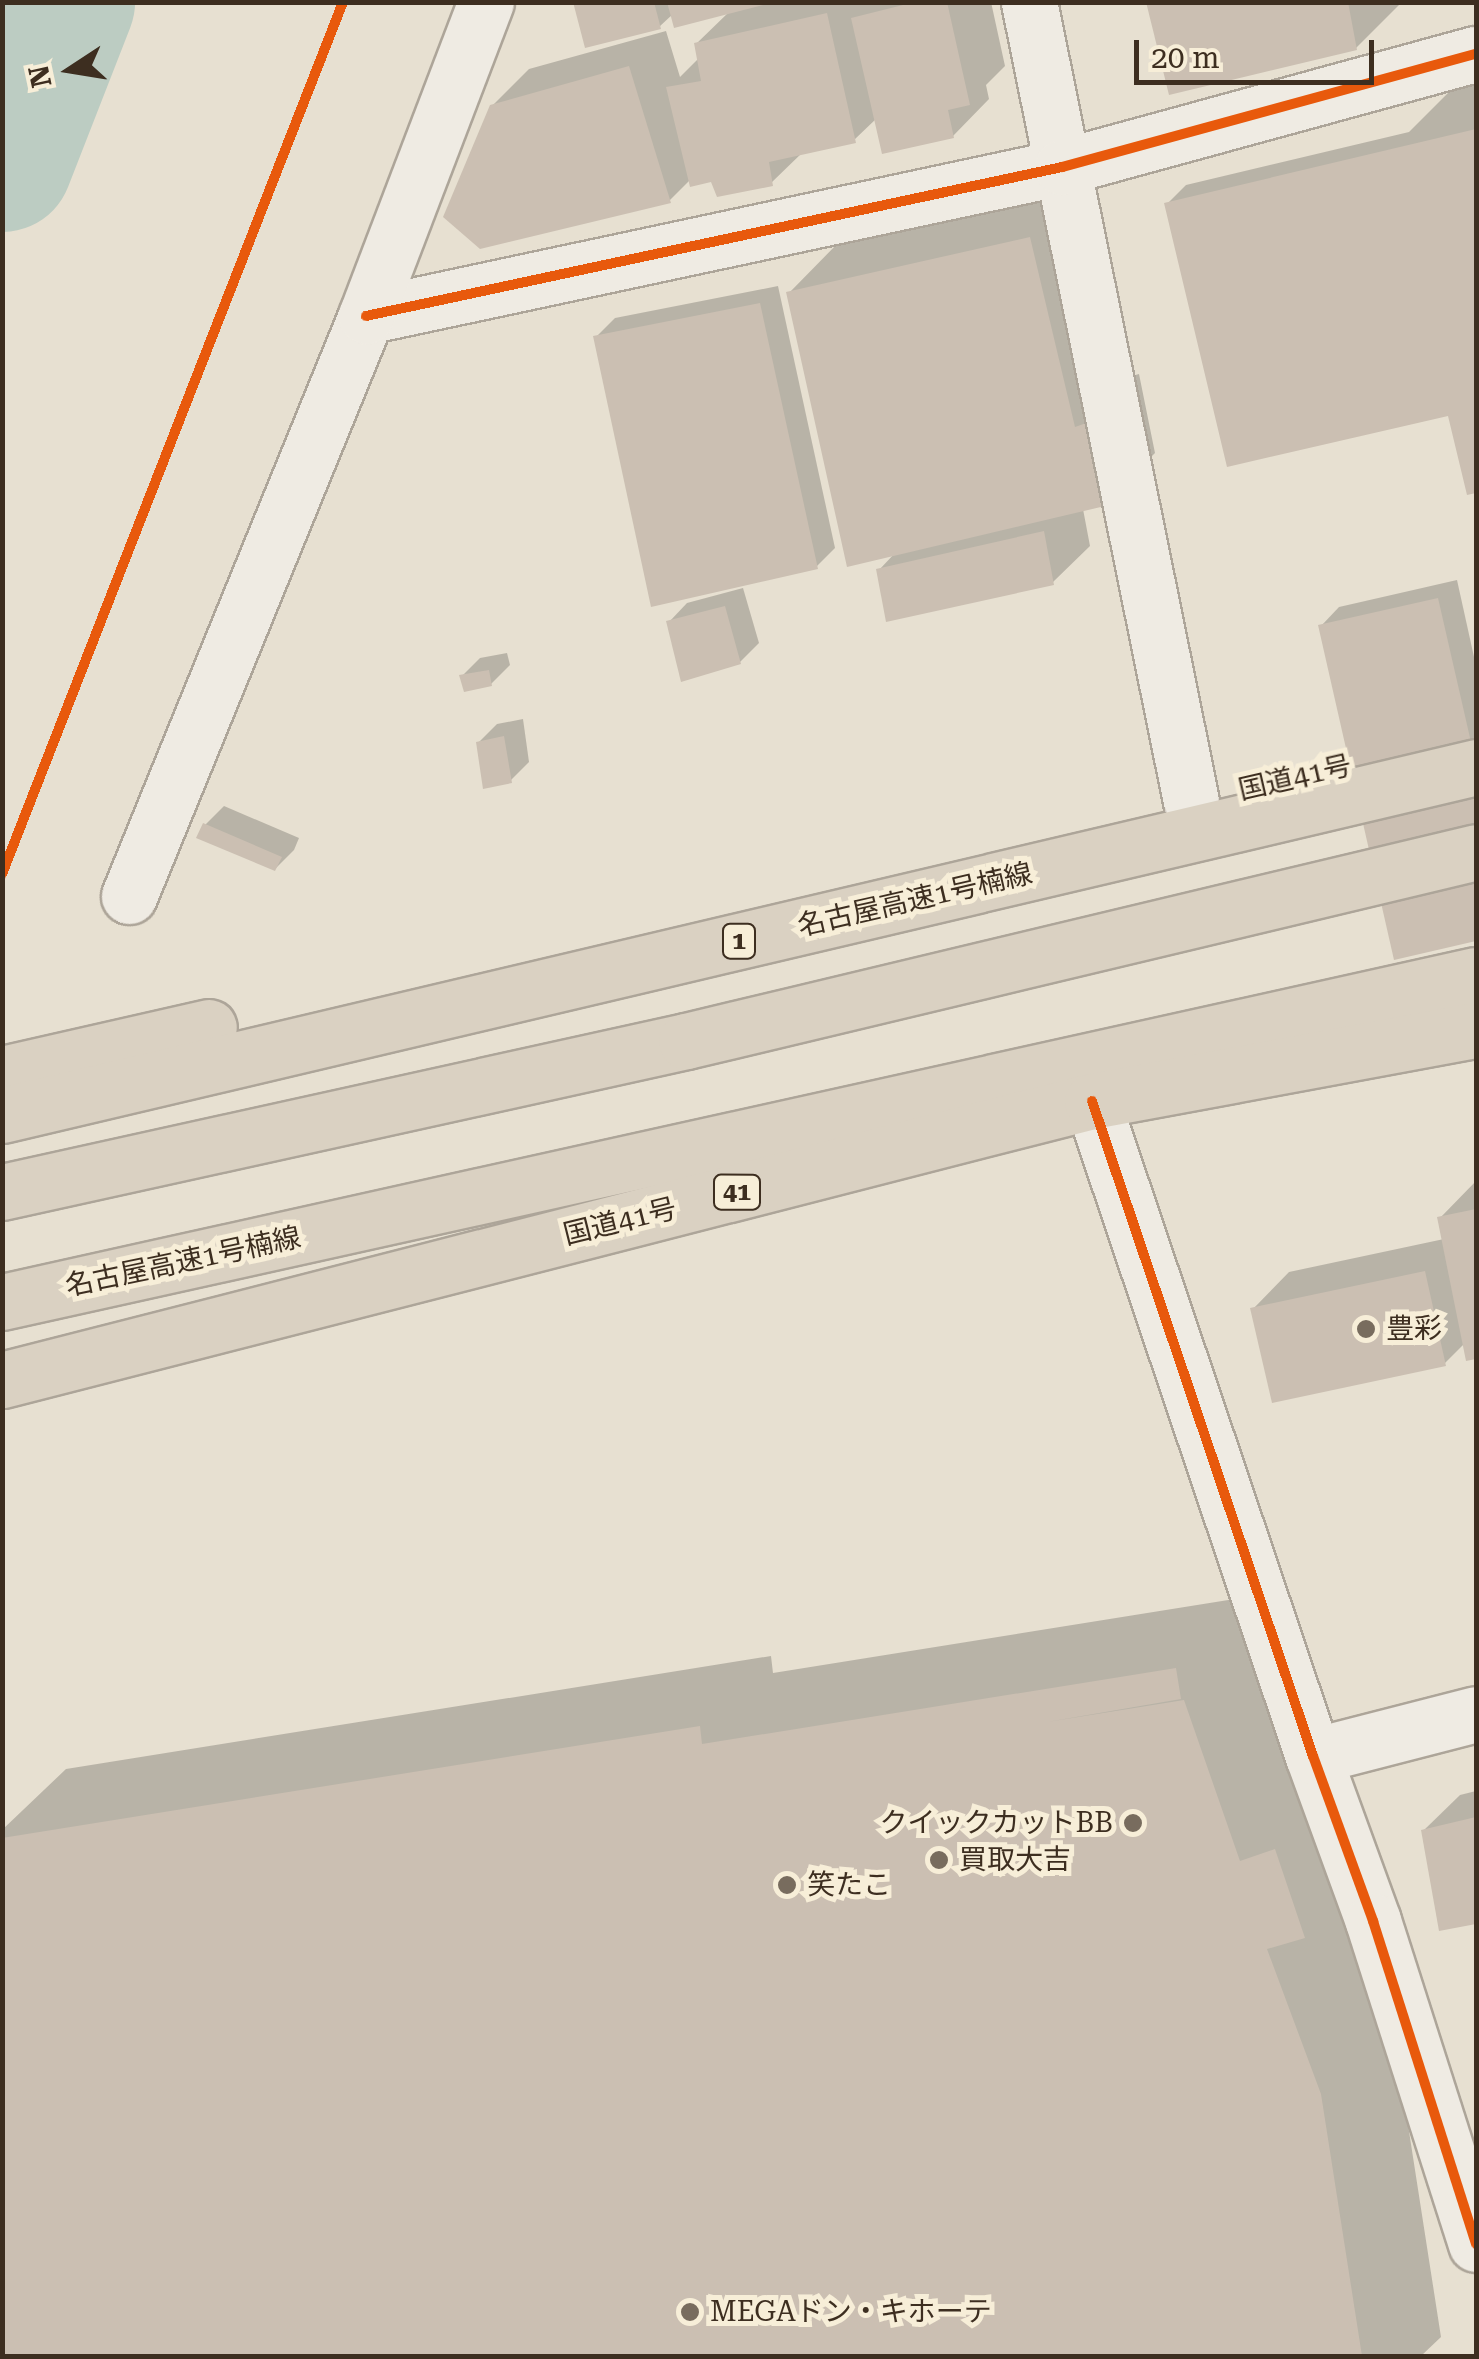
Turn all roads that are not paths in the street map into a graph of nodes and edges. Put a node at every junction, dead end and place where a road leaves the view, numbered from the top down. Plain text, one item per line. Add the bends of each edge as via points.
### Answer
1 (486, 2) edge
2 (1029, 2) edge
3 (1476, 54) edge
4 (1062, 167) junction
5 (366, 316) junction
6 (1476, 737) edge
7 (1476, 767) edge
8 (1191, 802) junction
9 (1476, 852) edge
10 (128, 896) dead end
11 (1476, 975) edge
12 (1471, 1028) edge
13 (2, 1074) edge
14 (1092, 1101) junction
15 (2, 1114) edge
16 (2, 1192) edge
17 (2, 1302) edge
18 (2, 1380) edge
19 (1476, 1714) edge
20 (1313, 1756) junction
21 (1476, 2244) edge

1 - 5 street
2 - 4 street
3 - 4 street
4 - 5 street
4 - 8 street
5 - 10 street
6 - 8 highway, 国道41号
7 - 15 highway, 名古屋高速1号楠線 / 1
8 - 13 highway, 国道41号
9 - 16 highway via 666,1046
11 - 17 highway, 名古屋高速1号楠線
12 - 14 highway, 国道41号 / 41
14 - 18 highway, 国道41号 / 41
14 - 20 street
19 - 20 street
20 - 21 street via 1374,1920

